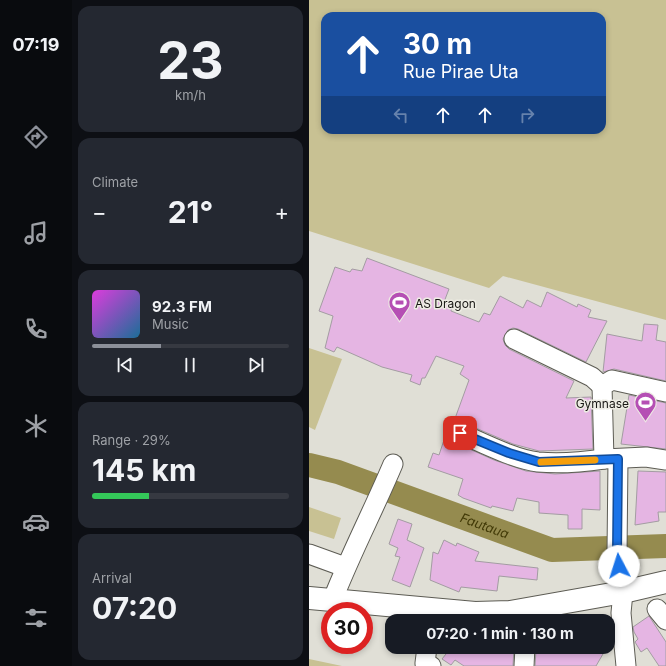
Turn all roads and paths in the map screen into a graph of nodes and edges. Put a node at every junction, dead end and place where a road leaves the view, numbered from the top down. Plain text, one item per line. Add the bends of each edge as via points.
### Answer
1 (514, 339) dead end
2 (602, 386) junction
3 (666, 392) edge
4 (460, 433) dead end
5 (611, 459) junction
6 (666, 460) edge
7 (393, 464) dead end
8 (309, 554) edge
9 (345, 568) junction
10 (666, 582) edge
11 (623, 592) junction
12 (309, 598) edge
13 (333, 599) junction
14 (429, 614) edge
15 (521, 614) edge
16 (531, 614) edge
17 (426, 654) edge
18 (525, 654) edge
19 (431, 666) edge
20 (524, 666) edge
21 (626, 666) edge

1 - 2 street via 592,377
2 - 3 street via 612,380
2 - 5 street
4 - 5 street via 539,462
5 - 6 street
5 - 11 street via 618,509 617,553
7 - 9 street
8 - 9 street
9 - 13 street
10 - 11 main road
11 - 16 main road
11 - 21 street via 621,612
12 - 13 main road
13 - 14 main road
14 - 15 main road
17 - 19 street via 425,663
18 - 20 street

